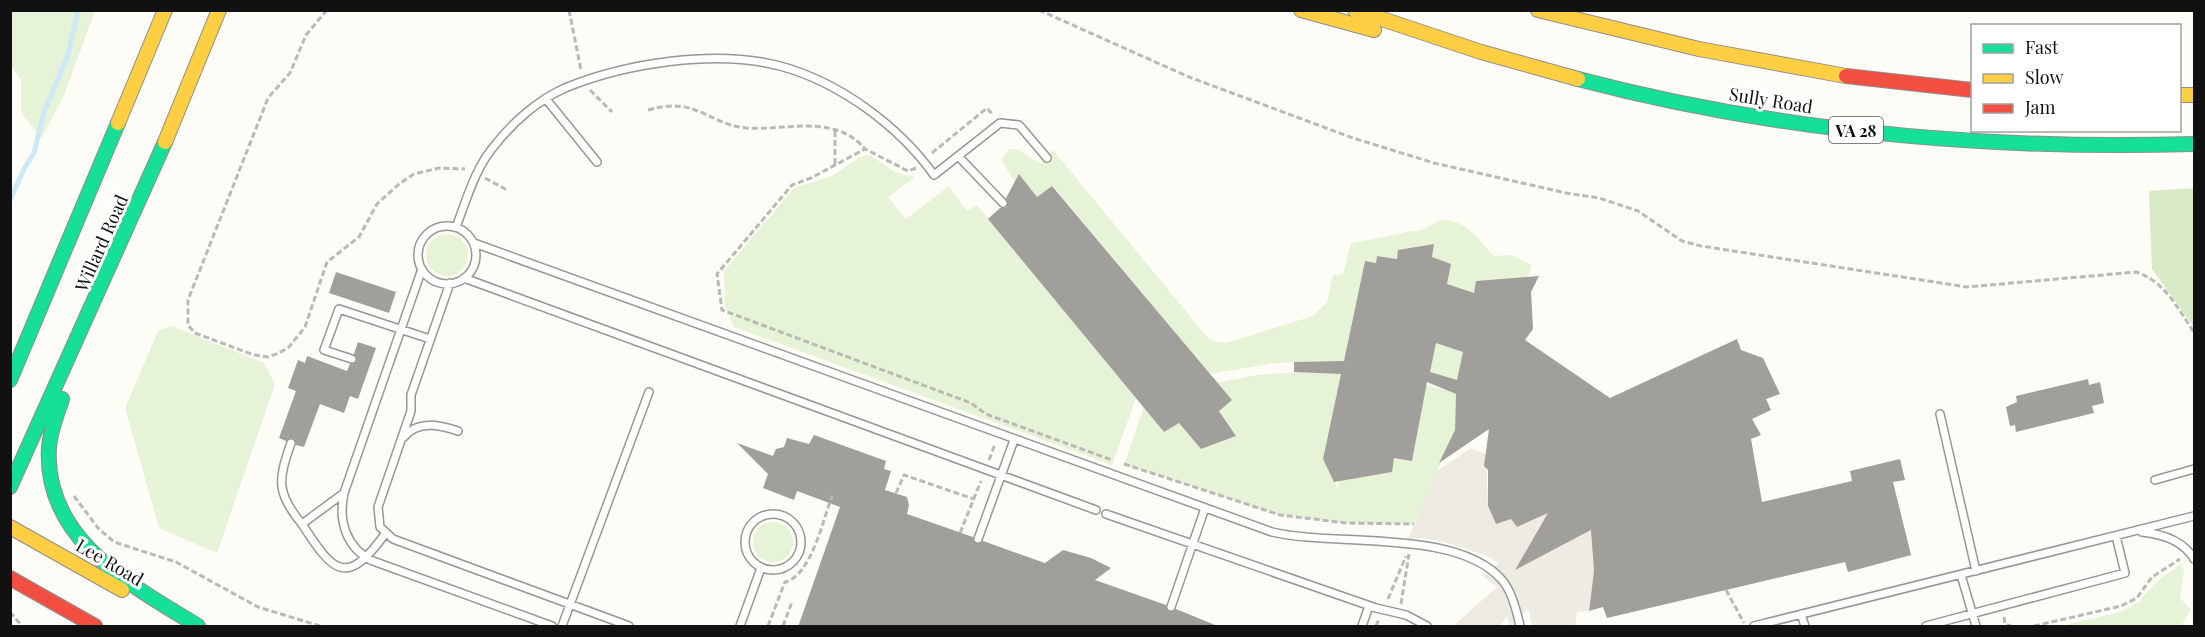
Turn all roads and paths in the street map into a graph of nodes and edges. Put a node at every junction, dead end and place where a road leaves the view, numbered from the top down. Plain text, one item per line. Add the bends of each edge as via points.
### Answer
1 (165, 10) edge
2 (219, 10) edge
3 (327, 10) edge
4 (569, 10) edge
5 (1039, 10) edge
6 (1301, 10) edge
7 (1355, 10) edge
8 (1538, 10) edge
9 (1522, 65) junction
10 (585, 81) junction
11 (1971, 90) edge
12 (546, 99) junction
13 (648, 110) dead end
14 (612, 112) dead end
15 (1000, 123) junction
16 (835, 131) junction
17 (2194, 144) edge
18 (865, 149) junction
19 (958, 156) junction
20 (1047, 158) dead end
21 (923, 160) junction
22 (597, 162) dead end
23 (835, 164) junction
24 (476, 174) junction
25 (507, 190) dead end
26 (1003, 203) dead end
27 (456, 227) junction
28 (474, 243) junction
29 (422, 269) junction
30 (464, 278) junction
31 (450, 284) junction
32 (87, 320) junction
33 (401, 329) junction
34 (2194, 332) edge
35 (430, 339) junction
36 (352, 359) dead end
37 (10, 380) edge
38 (649, 392) dead end
39 (1940, 414) dead end
40 (458, 431) dead end
41 (1014, 440) junction
42 (401, 442) junction
43 (291, 443) dead end
44 (2194, 469) edge
45 (1002, 474) junction
46 (2155, 480) dead end
47 (10, 487) edge
48 (344, 493) junction
49 (896, 494) dead end
50 (832, 496) dead end
51 (69, 497) dead end
52 (974, 499) dead end
53 (1205, 508) junction
54 (1096, 510) dead end
55 (1106, 514) dead end
56 (2194, 516) edge
57 (302, 524) junction
58 (1414, 524) dead end
59 (10, 526) edge
60 (2136, 531) junction
61 (385, 534) junction
62 (2116, 536) junction
63 (978, 539) dead end
64 (1410, 544) junction
65 (1193, 545) junction
66 (2192, 555) edge
67 (367, 558) junction
68 (761, 568) junction
69 (1976, 571) junction
70 (1960, 575) junction
71 (10, 578) edge
72 (1726, 590) dead end
73 (792, 602) dead end
74 (571, 605) junction
75 (1369, 606) junction
76 (1171, 607) dead end
77 (1383, 610) junction
78 (10, 612) edge
79 (1399, 614) junction
80 (1973, 614) junction
81 (1801, 615) junction
82 (22, 627) edge
83 (95, 627) edge
84 (192, 627) edge
85 (198, 627) edge
86 (320, 627) edge
87 (552, 627) edge
88 (562, 627) edge
89 (629, 627) edge
90 (740, 627) edge
91 (768, 627) edge
92 (783, 627) edge
93 (1362, 627) edge
94 (1376, 627) edge
95 (1427, 627) edge
96 (1520, 627) edge
97 (1746, 627) edge
98 (1754, 627) edge
99 (1805, 627) edge
100 (1926, 627) edge
101 (1976, 627) edge
102 (2034, 627) edge

1 - 37 main road, Willard Road
2 - 32 main road, Willard Road
3 - 24 path via 306,35 290,73 268,98 188,300 188,325 195,333 254,356 279,353 305,327 327,262 359,237 377,204 388,193 414,174 439,168 463,168
4 - 10 path
5 - 34 path via 1189,77 1353,138 1434,162 1599,198 1638,211 1682,241 1967,287 2136,272 2164,286
6 - 9 main road
7 - 9 main road, Sully Road / VA 28
8 - 11 main road, Sully Road via 1764,64
9 - 17 main road, Sully Road / VA 28 via 1661,99 1905,137 2059,147
10 - 12 lane
10 - 14 path
10 - 21 lane via 653,64 702,59 779,66 850,98
12 - 22 lane
12 - 24 lane via 495,144
13 - 16 path via 676,104 737,126 819,125
15 - 19 lane
15 - 20 lane via 1019,125
15 - 21 path via 987,108
16 - 18 path via 856,139
16 - 23 path
18 - 21 path via 908,171
18 - 23 path
19 - 21 lane via 934,175
19 - 26 lane
23 - 58 path via 792,185 717,274 722,310 971,403 986,414 1255,508 1321,522
24 - 25 path
24 - 27 lane
27 - 28 lane
27 - 29 lane via 445,226 428,233 419,247
28 - 30 lane via 475,260
28 - 41 lane
29 - 31 lane via 434,280
29 - 33 lane
30 - 31 lane
30 - 45 lane
31 - 35 lane
32 - 47 main road, Willard Road
32 - 85 main road via 49,447 56,503 73,533 102,563
33 - 35 lane
33 - 36 lane via 339,309 324,351
33 - 48 lane
35 - 42 lane via 411,395 411,411
38 - 74 lane
39 - 69 lane
40 - 42 lane via 444,426 420,426 409,431
41 - 45 lane
41 - 53 lane
42 - 61 lane via 378,507
43 - 57 lane via 282,474 282,494
44 - 46 lane
45 - 54 lane
45 - 63 lane
48 - 57 lane
48 - 67 lane via 341,517 346,533
49 - 52 path via 904,475
50 - 91 path via 806,566 794,580 785,582
51 - 86 path via 75,495 98,528 114,542 176,562 258,607
53 - 64 lane via 1286,535
53 - 65 lane
55 - 65 lane
56 - 60 lane
57 - 67 lane via 327,562 343,568
59 - 84 main road, Lee Road
60 - 62 lane
60 - 66 lane via 2166,536
61 - 67 lane
61 - 74 lane
62 - 69 lane
62 - 80 lane via 2125,573
64 - 77 path
64 - 79 path
64 - 96 lane via 1450,551 1493,571 1504,582
65 - 75 lane
65 - 76 lane
66 - 102 path via 2152,577 2137,598 2121,606
67 - 87 lane
68 - 68 lane via 780,570 798,555 801,538 787,518 770,514 760,517 747,531 745,548
68 - 90 lane
69 - 70 lane
70 - 80 lane
70 - 81 lane
71 - 83 main road
72 - 97 path
73 - 92 path
74 - 88 lane
74 - 89 lane
75 - 77 lane
75 - 93 lane
77 - 79 lane
77 - 94 path
78 - 82 path
79 - 95 lane
80 - 100 lane
80 - 101 lane
81 - 98 lane
81 - 99 lane

